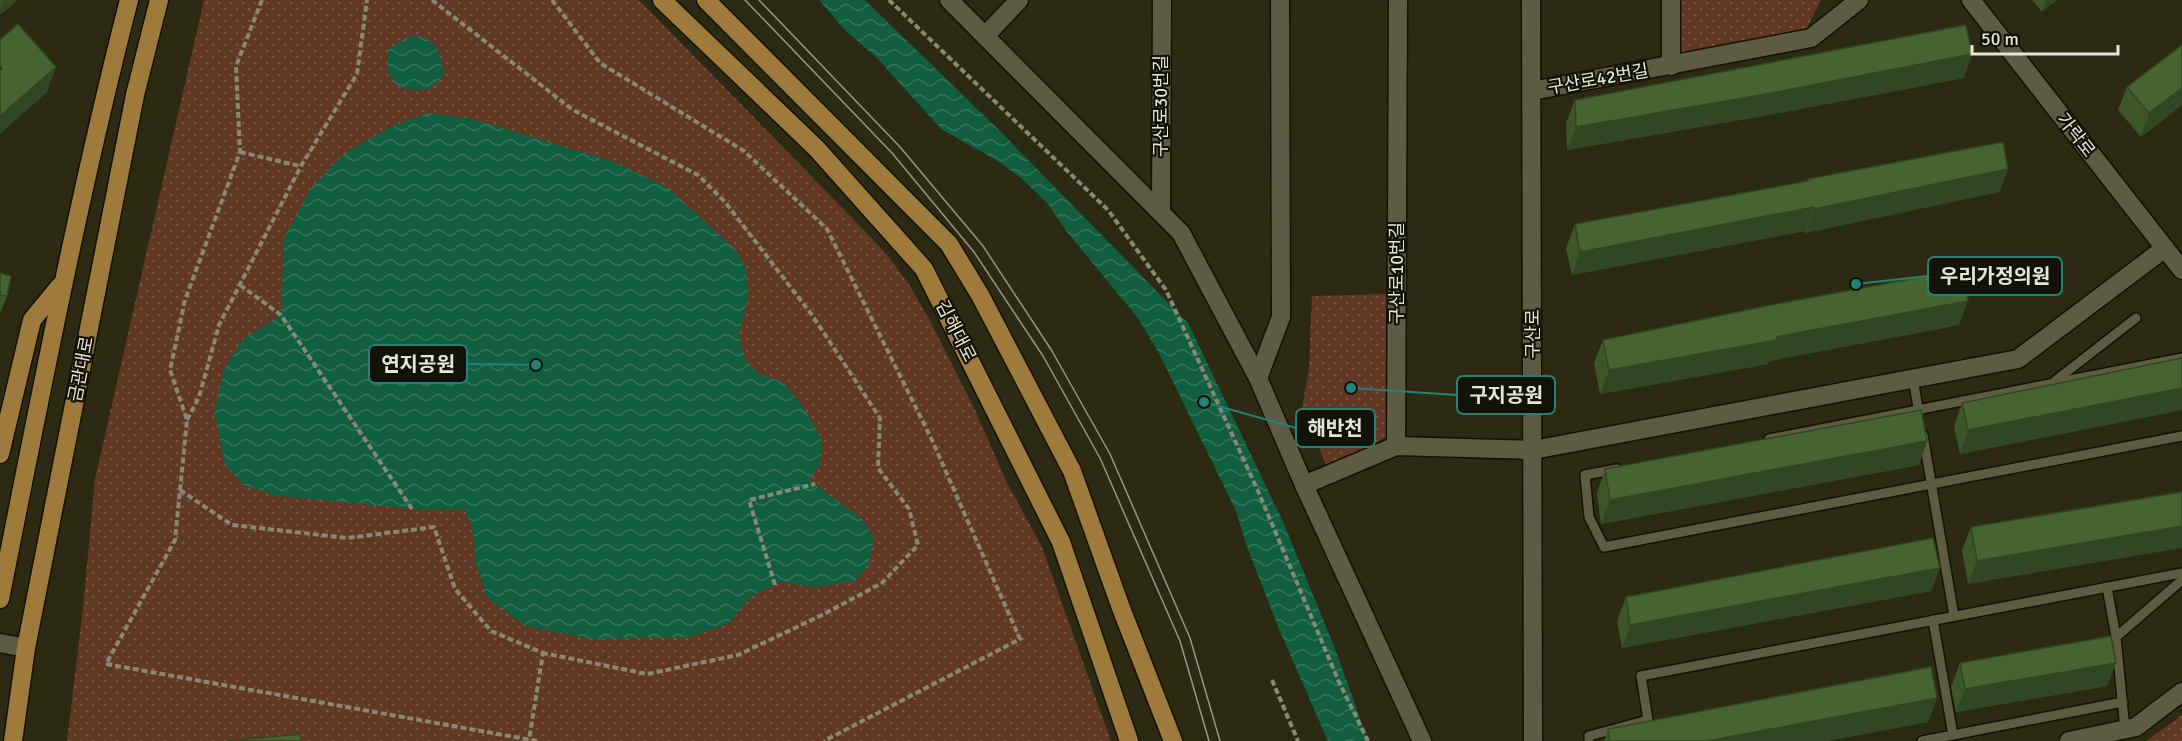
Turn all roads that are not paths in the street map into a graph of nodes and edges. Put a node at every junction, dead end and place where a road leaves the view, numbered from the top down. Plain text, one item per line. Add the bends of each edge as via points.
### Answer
1 (129, 0) edge
2 (159, 0) edge
3 (662, 0) edge
4 (706, 0) edge
5 (949, 0) edge
6 (1019, 0) edge
7 (1162, 0) edge
8 (1280, 0) edge
9 (1398, 0) edge
10 (1531, 0) edge
11 (1671, 0) edge
12 (1859, 0) edge
13 (1971, 0) edge
14 (1838, 6) edge
15 (985, 36) junction
16 (1671, 66) junction
17 (1532, 91) junction
18 (1161, 211) junction
19 (2165, 248) junction
20 (2182, 270) edge
21 (63, 282) junction
22 (2136, 318) dead end
23 (2182, 358) edge
24 (1258, 378) junction
25 (1913, 379) junction
26 (2053, 383) junction
27 (1918, 409) junction
28 (2182, 436) edge
29 (1757, 441) edge
30 (1396, 446) junction
31 (1533, 450) junction
32 (0, 454) edge
33 (1631, 466) edge
34 (1304, 485) junction
35 (1933, 486) junction
36 (2182, 573) edge
37 (2182, 580) edge
38 (2107, 587) junction
39 (0, 599) edge
40 (1954, 616) junction
41 (1933, 620) junction
42 (2116, 637) junction
43 (0, 643) edge
44 (26, 648) junction
45 (2182, 692) edge
46 (2123, 702) junction
47 (2125, 730) junction
48 (1953, 735) junction
49 (13, 741) edge
50 (1129, 741) edge
51 (1173, 741) edge
52 (1422, 741) edge
53 (1533, 741) edge
54 (1589, 741) edge
55 (1922, 741) edge
56 (2069, 741) edge

1 - 21 main road, 금관대로
2 - 44 main road, 금관대로 via 135,95
3 - 50 main road, 김해대로 via 817,149 924,269 1061,542
4 - 51 main road, 김해대로 via 949,244 981,295 1072,471
5 - 15 street
6 - 15 street
7 - 18 street, 구산로30번길
8 - 24 street via 1281,317
9 - 30 street, 구산로10번길
10 - 17 street, 구산로
11 - 16 street, 구산로42번길
12 - 14 street
13 - 19 street, 가락로
14 - 16 street via 1811,38
15 - 18 street
16 - 17 street, 구산로42번길
17 - 31 street, 구산로
18 - 24 street via 1181,233
19 - 20 street, 가락로
19 - 25 street via 2018,359
21 - 32 main road via 32,320
21 - 39 main road, 금관대로
22 - 26 lane
23 - 26 lane
24 - 34 street
25 - 27 lane
25 - 31 street
26 - 27 lane
27 - 29 lane
27 - 35 lane
28 - 35 lane
30 - 31 street
30 - 34 street
31 - 53 street, 구산로
33 - 35 lane via 1585,475 1589,517 1604,547
34 - 52 street
35 - 40 lane
36 - 38 lane
37 - 42 lane
38 - 40 lane
38 - 42 lane
40 - 41 lane
41 - 48 lane
41 - 54 lane via 1641,676 1648,720 1589,736
42 - 46 lane
43 - 44 street
44 - 49 main road, 금관대로
45 - 47 street via 2136,727
46 - 47 lane
46 - 48 lane
47 - 56 street
48 - 55 lane

